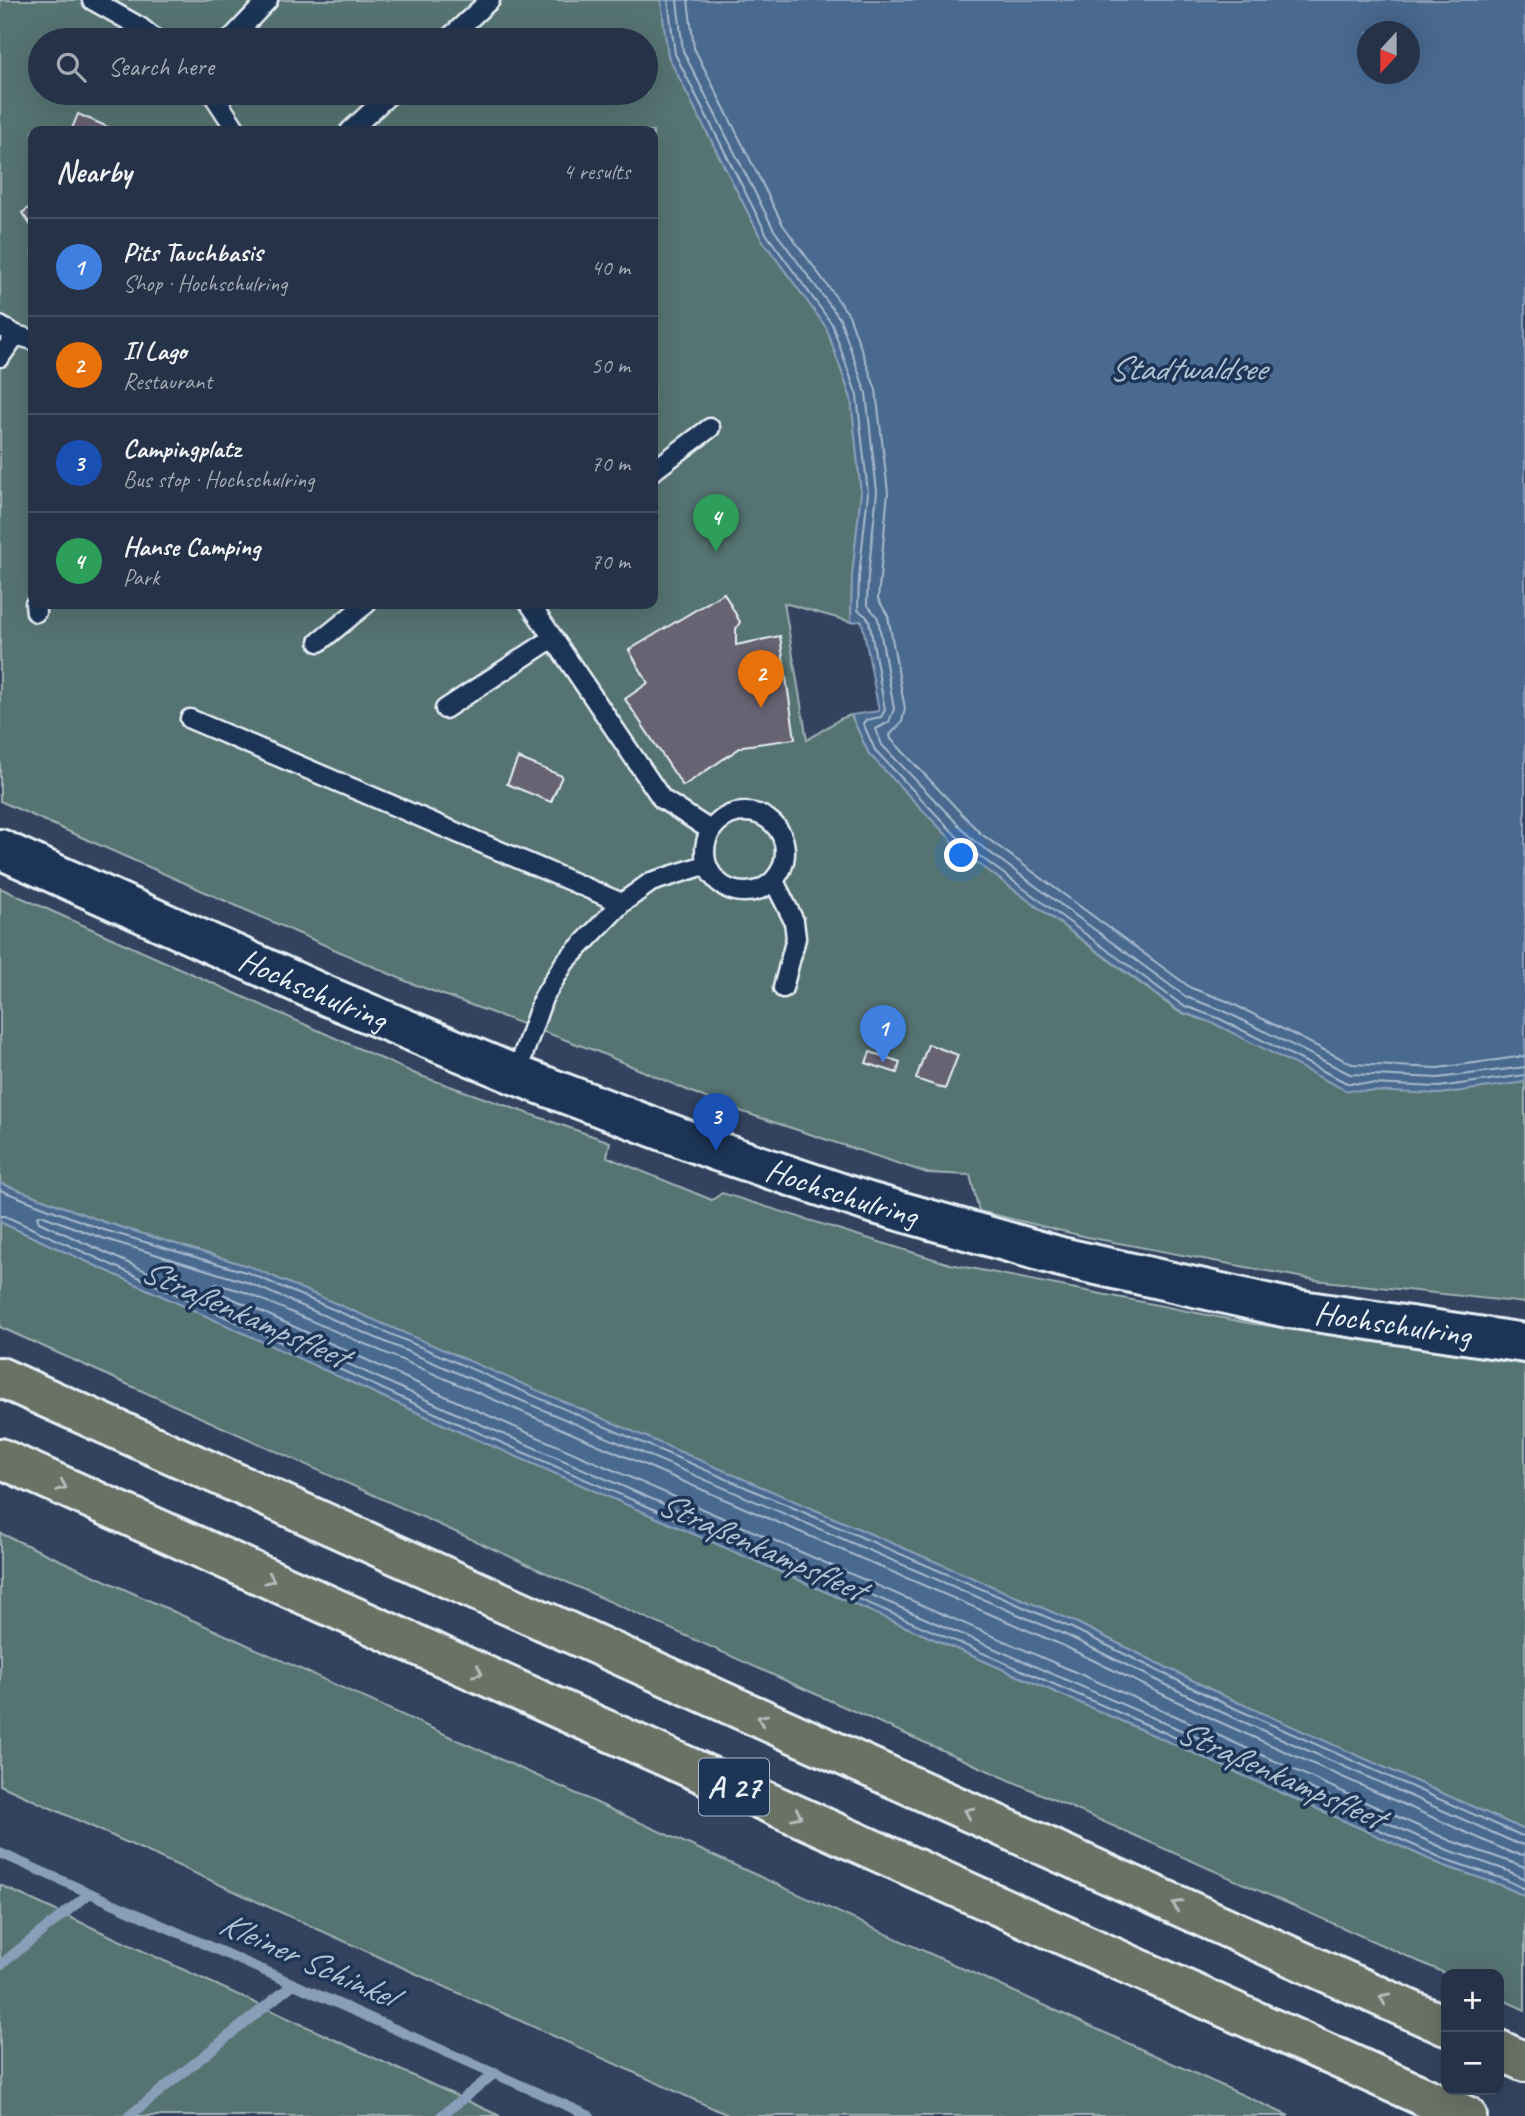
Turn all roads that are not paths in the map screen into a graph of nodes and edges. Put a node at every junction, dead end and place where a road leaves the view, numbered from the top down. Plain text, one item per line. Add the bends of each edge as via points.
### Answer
1 (268, 0) edge
2 (490, 0) edge
3 (97, 1) edge
4 (141, 28) edge
5 (241, 28) edge
6 (460, 28) edge
7 (220, 105) edge
8 (378, 105) edge
9 (234, 126) edge
10 (355, 126) edge
11 (16, 333) edge
12 (0, 357) edge
13 (710, 428) dead end
14 (658, 467) edge
15 (360, 609) edge
16 (533, 609) edge
17 (553, 638) junction
18 (319, 642) dead end
19 (445, 709) dead end
20 (191, 719) dead end
21 (710, 830) junction
22 (0, 849) edge
23 (705, 865) junction
24 (774, 881) junction
25 (622, 903) junction
26 (783, 988) dead end
27 (516, 1074) junction
28 (1525, 1343) edge
29 (0, 1377) edge
30 (0, 1458) edge
31 (1441, 2024) edge
32 (1504, 2052) edge
33 (1525, 2062) edge
34 (1467, 2116) edge

1 - 5 lane
2 - 6 lane
3 - 4 lane
7 - 9 lane
8 - 10 lane
11 - 12 lane
13 - 14 lane
15 - 18 lane
16 - 17 lane
17 - 19 lane
17 - 21 lane via 662,799
20 - 25 lane
21 - 23 lane via 704,847
21 - 24 lane via 734,813 764,816 776,826 786,854
22 - 27 street, Hochschulring via 327,996
23 - 24 lane via 729,890 761,890
23 - 25 lane via 651,882
24 - 26 lane via 794,921 796,938
25 - 27 lane via 565,962 543,998
27 - 28 street, Hochschulring via 729,1156 868,1202 1061,1257 1288,1308
31 -> 29 highway, A 27
30 -> 34 highway, A 27
32 - 33 highway

